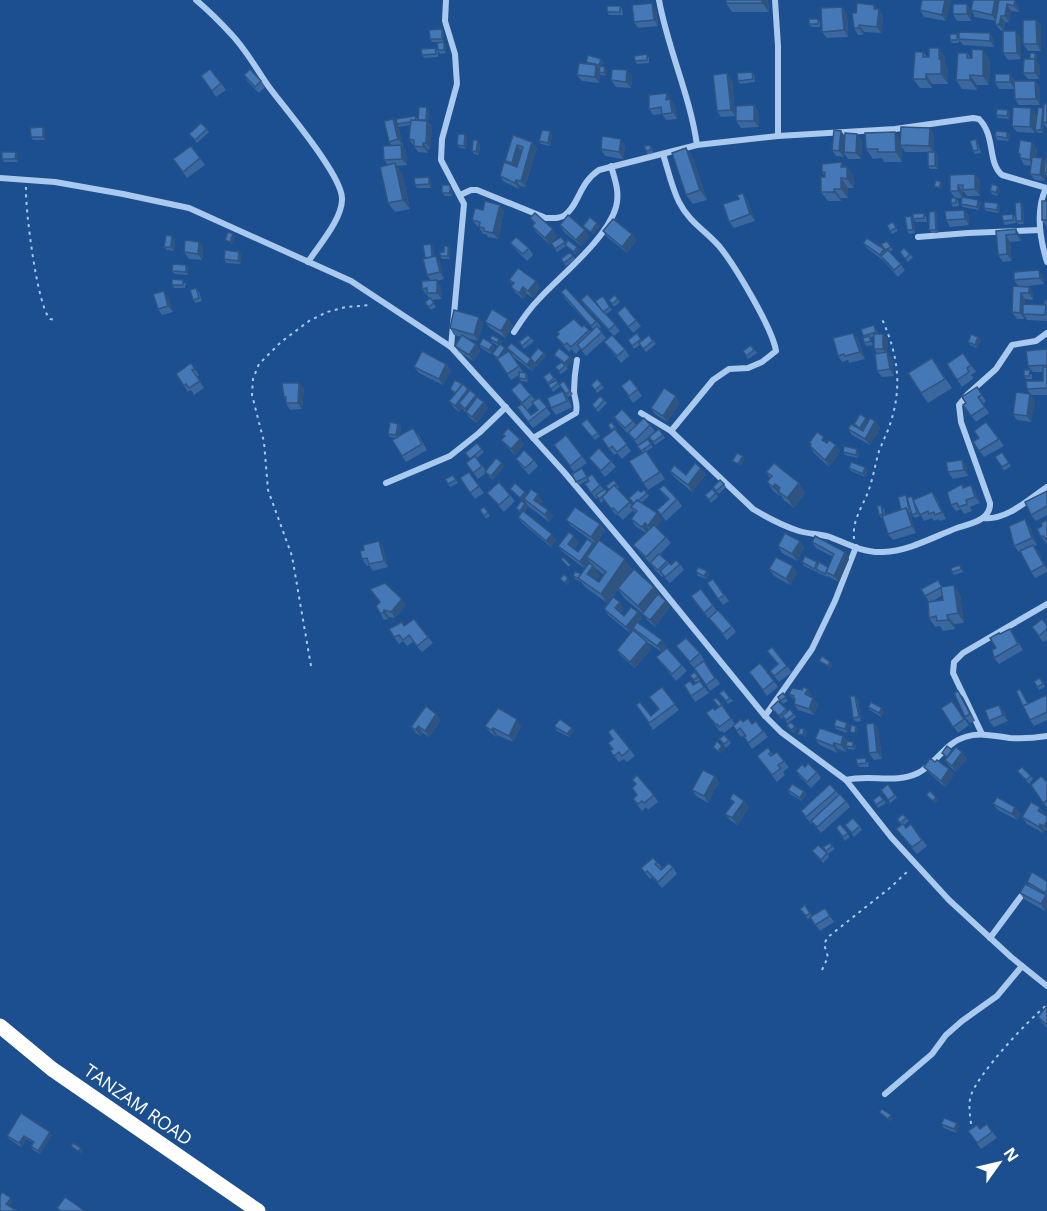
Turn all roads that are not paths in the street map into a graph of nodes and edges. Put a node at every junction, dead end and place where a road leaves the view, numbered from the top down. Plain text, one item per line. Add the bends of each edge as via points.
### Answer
1 (196, 0) edge
2 (446, 0) edge
3 (659, 0) edge
4 (775, 0) edge
5 (778, 136) junction
6 (697, 145) junction
7 (663, 154) junction
8 (611, 166) junction
9 (0, 178) edge
10 (1046, 188) edge
11 (460, 195) junction
12 (1040, 230) junction
13 (918, 237) dead end
14 (1047, 261) edge
15 (308, 262) junction
16 (514, 332) dead end
17 (1047, 333) edge
18 (451, 347) junction
19 (577, 360) dead end
20 (506, 407) junction
21 (641, 413) dead end
22 (670, 431) junction
23 (533, 438) junction
24 (386, 483) dead end
25 (1047, 487) edge
26 (983, 518) junction
27 (856, 548) junction
28 (1047, 604) edge
29 (765, 716) junction
30 (982, 734) junction
31 (1047, 736) edge
32 (846, 780) junction
33 (1022, 895) edge
34 (990, 938) junction
35 (1022, 966) junction
36 (1047, 986) edge
37 (0, 1026) edge
38 (885, 1094) dead end
39 (258, 1211) edge

1 - 15 street via 244,49 341,190 341,207 335,221
2 - 11 street via 445,21 455,54 457,84 442,139 441,160
3 - 6 street
4 - 5 street
5 - 6 street
5 - 10 street via 980,119 990,134 996,170
6 - 7 street
7 - 8 street
7 - 22 street via 680,203 734,267 771,334 776,351 762,362 729,369 713,380
8 - 11 street via 589,176 565,215 556,218 546,218 477,190
8 - 16 street via 618,199 608,223
9 - 15 street via 55,182 189,208
10 - 12 street
11 - 18 street via 464,213
12 - 13 street
12 - 14 street
15 - 18 street via 351,281
17 - 26 street via 1036,341 1012,345 996,369 959,405 990,503
18 - 20 street
19 - 23 street via 576,413
20 - 23 street
20 - 24 street via 450,456
21 - 22 street
22 - 27 street via 768,519
23 - 29 street
25 - 26 street via 1003,516
26 - 27 street via 909,547 882,552
27 - 29 street via 812,649
28 - 30 street via 954,662 953,673
29 - 32 street
30 - 31 street via 1023,739
30 - 32 street via 955,741 919,773 908,777
32 - 34 street via 915,864
33 - 34 street
34 - 35 street
35 - 36 street
35 - 38 street via 997,996 962,1021 932,1054
37 - 39 highway, TANZAM ROAD via 52,1069

